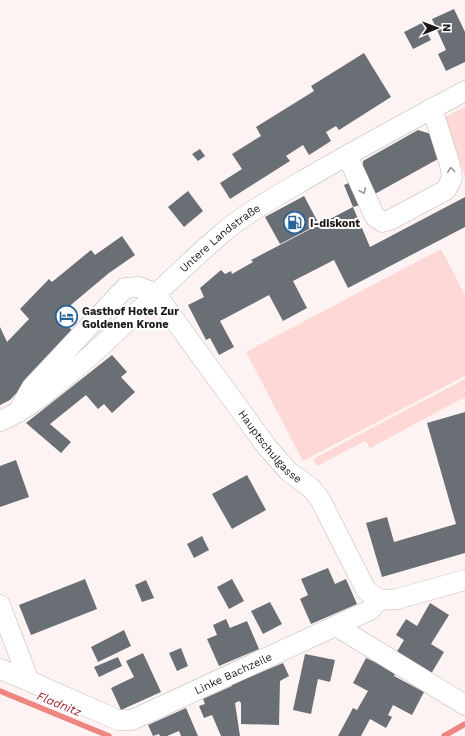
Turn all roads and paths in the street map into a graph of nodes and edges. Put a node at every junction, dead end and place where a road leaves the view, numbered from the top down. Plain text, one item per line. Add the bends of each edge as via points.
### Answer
1 (465, 91) edge
2 (432, 108) junction
3 (347, 155) junction
4 (155, 293) junction
5 (9, 418) edge
6 (465, 580) edge
7 (379, 600) junction
8 (0, 605) edge
9 (336, 626) junction
10 (0, 669) edge
11 (29, 680) junction
12 (465, 705) edge

1 - 2 street, Untere Landstraße
2 - 3 street, Untere Landstraße
3 -> 2 street via 375,217 382,222 446,190 452,178 450,165
3 - 4 street, Untere Landstraße via 221,233
4 - 5 street, Untere Landstraße via 103,345 39,399
4 - 7 street, Hauptschulgasse via 267,447 289,472 310,487 320,499 366,590
6 - 7 street via 397,599
7 - 9 street, Linke Bachzeile via 370,610
8 - 11 street
9 - 11 street, Linke Bachzeile via 132,720 118,720
9 - 12 street
10 - 11 street, Linke Bachzeile

